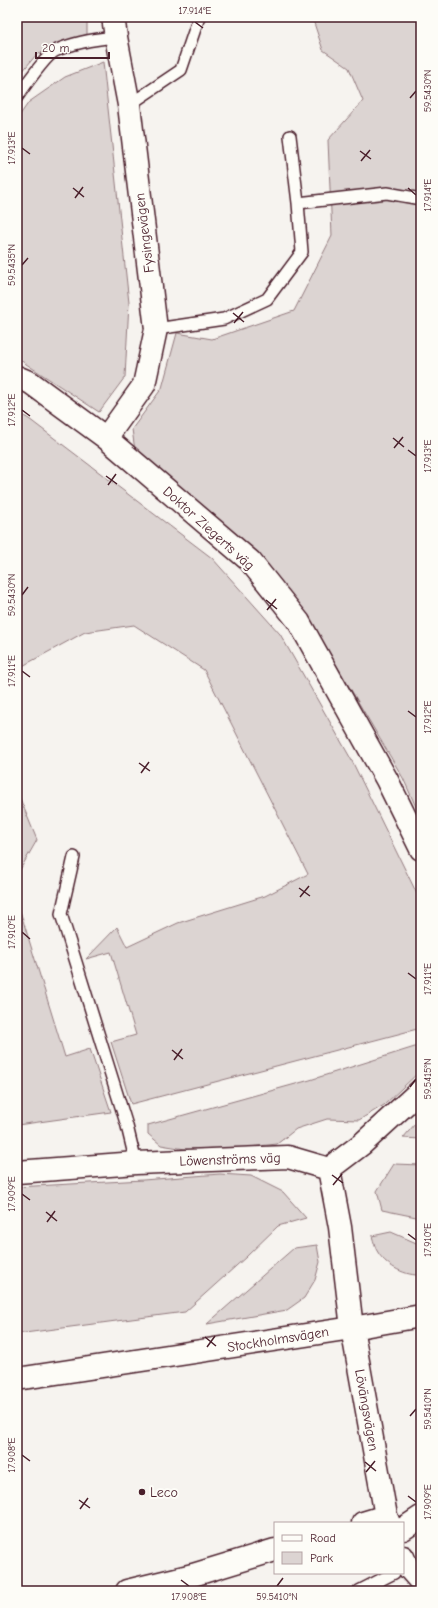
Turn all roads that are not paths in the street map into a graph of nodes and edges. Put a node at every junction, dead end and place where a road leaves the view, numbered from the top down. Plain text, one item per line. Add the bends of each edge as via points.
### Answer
1 (199, 17) edge
2 (114, 27) edge
3 (17, 97) edge
4 (129, 105) junction
5 (290, 136) dead end
6 (421, 199) edge
7 (298, 203) junction
8 (156, 329) junction
9 (17, 377) edge
10 (106, 438) junction
11 (421, 850) edge
12 (74, 857) dead end
13 (421, 1090) edge
14 (136, 1164) junction
15 (329, 1169) junction
16 (17, 1172) edge
17 (421, 1316) edge
18 (352, 1328) junction
19 (17, 1379) edge
20 (421, 1517) edge
21 (392, 1522) edge
22 (397, 1522) edge
23 (274, 1550) edge
24 (395, 1574) edge
25 (127, 1591) edge
26 (359, 1591) edge

1 - 4 lane via 181,70
2 - 3 lane via 54,52
2 - 4 street, Fysingevägen
4 - 8 street, Fysingevägen
5 - 7 lane
6 - 7 lane via 387,194
7 - 8 lane via 302,252 267,299 224,319
8 - 10 street, Fysingevägen via 144,385
9 - 10 street, Doktor Ziegerts väg via 31,383
10 - 11 street, Doktor Ziegerts väg via 250,561 299,622 387,780
12 - 14 lane via 61,914
13 - 15 street via 362,1144
14 - 15 street, Löwenströms väg via 288,1157
14 - 16 street, Löwenströms väg
15 - 18 street via 340,1227
17 - 18 street, Stockholmsvägen
18 - 19 street, Stockholmsvägen
18 - 21 street, Lövängsvägen
20 - 22 street
23 - 25 street via 193,1575
24 - 26 lane

